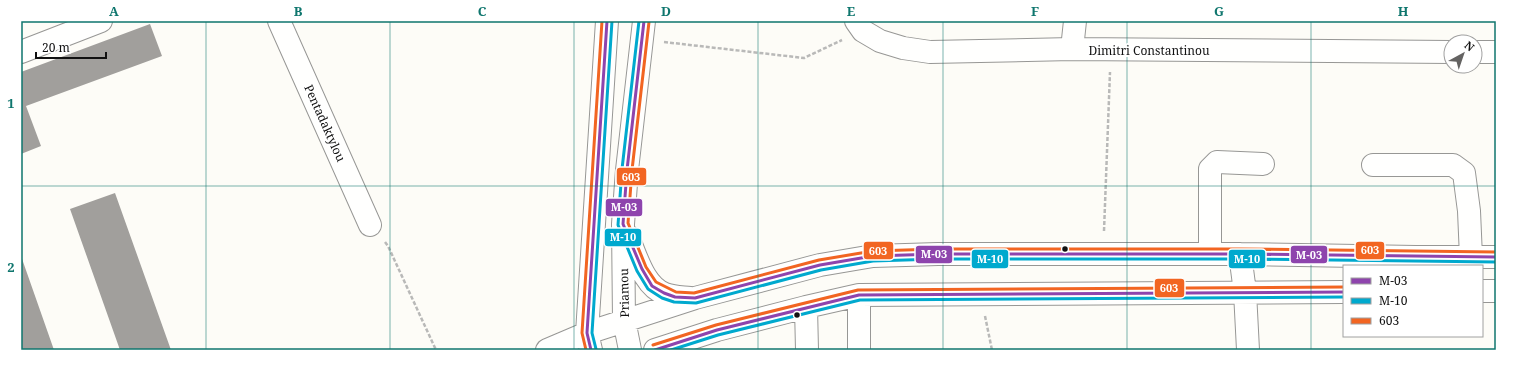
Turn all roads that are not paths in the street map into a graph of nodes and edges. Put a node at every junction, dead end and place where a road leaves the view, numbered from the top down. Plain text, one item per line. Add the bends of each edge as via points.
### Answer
1 (101, 21) edge
2 (280, 21) edge
3 (607, 21) edge
4 (1075, 21) edge
5 (859, 26) edge
6 (642, 30) edge
7 (1072, 49) junction
8 (21, 52) edge
9 (1443, 52) edge
10 (1483, 52) edge
11 (1496, 52) edge
12 (1263, 164) dead end
13 (1373, 165) dead end
14 (623, 224) junction
15 (370, 225) road end
16 (1210, 254) junction
17 (1240, 254) junction
18 (1471, 257) junction
19 (1496, 257) edge
20 (1483, 291) edge
21 (1496, 291) edge
22 (1245, 292) junction
23 (1343, 292) edge
24 (859, 295) junction
25 (695, 298) junction
26 (806, 307) junction
27 (624, 320) junction
28 (589, 341) edge
29 (547, 350) edge
30 (630, 350) edge
31 (655, 350) edge
32 (807, 350) edge
33 (859, 350) edge
34 (1248, 350) edge

1 - 8 street
2 - 15 street, Pentadaktylou
3 - 28 street
4 - 7 street
5 - 7 street, Dimitri Constantinou via 880,41 930,52
6 - 14 street, Priamou
7 - 9 street, Dimitri Constantinou
10 - 11 street
12 - 16 street via 1217,162 1210,170
13 - 18 street via 1453,165 1464,174
14 - 25 street via 642,270 652,286 670,295
14 - 27 street, Priamou
16 - 17 street
16 - 25 street via 873,256 820,265
17 - 18 street
17 - 22 street
18 - 19 street
20 - 21 street
22 - 23 street
22 - 24 street
22 - 34 street
24 - 26 street
24 - 33 street
25 - 27 street
26 - 31 street via 717,330
26 - 32 street
27 - 28 street
27 - 30 street, Priamou
28 - 29 street

